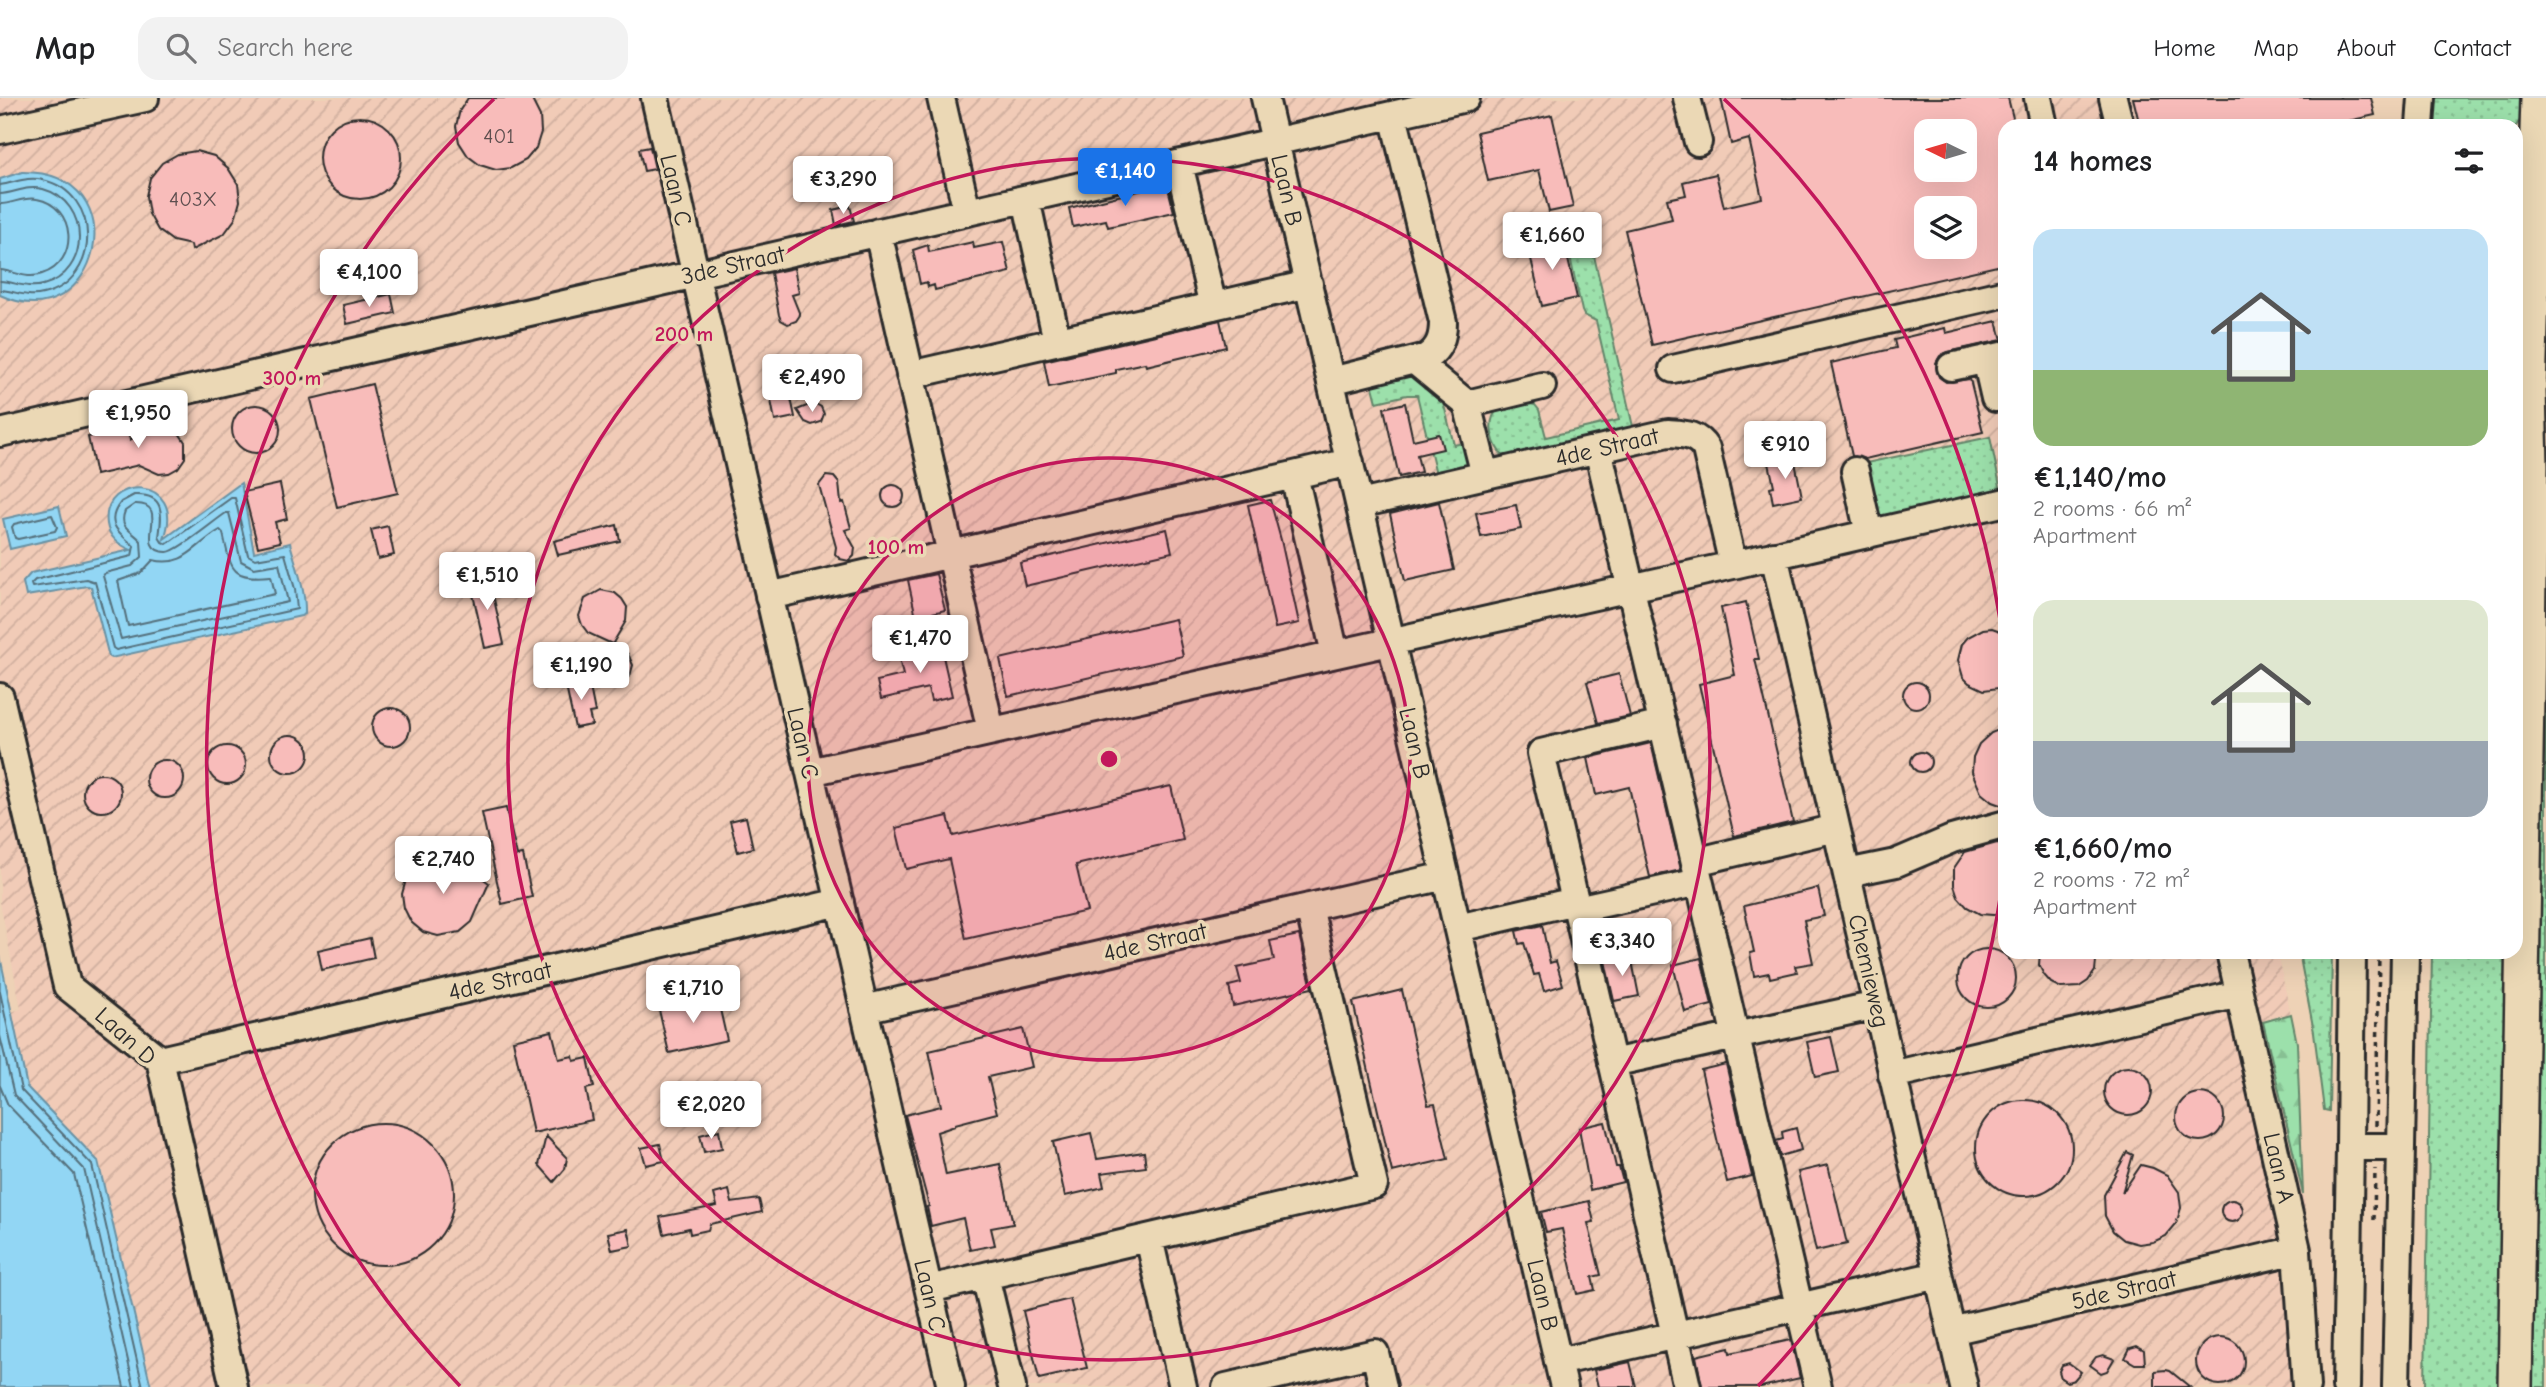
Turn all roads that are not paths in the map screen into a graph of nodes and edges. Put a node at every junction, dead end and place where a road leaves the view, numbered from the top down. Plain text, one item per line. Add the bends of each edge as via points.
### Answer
1 (145, 98) edge
2 (655, 98) edge
3 (941, 98) edge
4 (1265, 98) edge
5 (1466, 98) edge
6 (1688, 98) edge
7 (2038, 98) edge
8 (2113, 98) edge
9 (2422, 98) edge
10 (2538, 98) edge
11 (1393, 115) junction
12 (2042, 119) edge
13 (2118, 119) edge
14 (2420, 119) edge
15 (0, 130) edge
16 (1275, 142) junction
17 (1698, 142) dead end
18 (1179, 164) junction
19 (1026, 199) junction
20 (967, 212) junction
21 (878, 232) junction
22 (695, 274) junction
23 (1309, 284) junction
24 (1998, 295) edge
25 (1213, 306) junction
26 (1057, 341) junction
27 (1996, 357) edge
28 (1415, 361) junction
29 (2546, 364) edge
30 (1951, 367) dead end
31 (1673, 369) dead end
32 (910, 374) junction
33 (1331, 381) junction
34 (1542, 386) dead end
35 (1994, 398) dead end
36 (1467, 404) junction
37 (0, 433) edge
38 (1598, 449) junction
39 (1350, 462) junction
40 (2531, 466) junction
41 (1854, 471) dead end
42 (1294, 475) junction
43 (1485, 475) junction
44 (1360, 504) junction
45 (1998, 504) edge
46 (1869, 534) junction
47 (951, 554) junction
48 (1774, 555) junction
49 (1732, 565) junction
50 (1630, 587) junction
51 (769, 596) junction
52 (1391, 641) junction
53 (1335, 654) junction
54 (0, 697) edge
55 (1662, 724) junction
56 (991, 731) junction
57 (810, 772) junction
58 (1998, 826) edge
59 (1836, 828) junction
60 (1697, 872) junction
61 (1847, 873) junction
62 (1446, 876) junction
63 (840, 902) junction
64 (1576, 905) junction
65 (1309, 907) junction
66 (2523, 926) edge
67 (1458, 928) junction
68 (2232, 959) edge
69 (2352, 959) edge
70 (2405, 959) edge
71 (2522, 959) edge
72 (2239, 994) junction
73 (1877, 1005) junction
74 (864, 1009) junction
75 (1736, 1036) junction
76 (160, 1060) junction
77 (1612, 1063) junction
78 (1892, 1075) junction
79 (2350, 1147) junction
80 (2401, 1147) junction
81 (1149, 1238) junction
82 (2297, 1250) junction
83 (1938, 1275) junction
84 (985, 1276) junction
85 (929, 1289) junction
86 (1799, 1307) junction
87 (1951, 1331) junction
88 (1675, 1335) junction
89 (1561, 1375) edge
90 (1284, 1381) edge
91 (234, 1387) edge
92 (951, 1387) edge
93 (1012, 1387) edge
94 (1183, 1387) edge
95 (1226, 1387) edge
96 (1382, 1387) edge
97 (1686, 1387) edge
98 (1818, 1387) edge
99 (1964, 1387) edge
100 (2306, 1387) edge
101 (2346, 1387) edge
102 (2396, 1387) edge
103 (2515, 1387) edge

1 - 15 lane
2 - 22 lane, Laan C
3 - 20 lane
4 - 16 lane, Laan B
5 - 11 lane, 3de Straat
6 - 17 lane
7 - 12 lane
8 - 13 lane
9 - 14 lane
10 - 40 main road
11 - 16 lane, 3de Straat
11 - 28 lane via 1443,321 1436,351
16 - 18 lane, 3de Straat
16 - 23 lane, Laan B
18 - 19 lane, 3de Straat
18 - 25 lane
19 - 20 lane, 3de Straat
19 - 26 lane
20 - 21 lane, 3de Straat
21 - 22 lane, 3de Straat
21 - 32 lane
22 - 37 lane, 3de Straat
22 - 51 lane, Laan C
23 - 25 lane
23 - 33 lane, Laan B
24 - 31 lane
25 - 26 lane
26 - 32 lane
27 - 30 lane
27 - 35 lane
28 - 33 lane
28 - 36 lane
29 - 40 main road
32 - 47 lane
33 - 39 lane, Laan B
34 - 36 lane
36 - 43 lane
38 - 43 lane, 4de Straat
38 - 49 lane, 4de Straat via 1668,433 1701,440
38 - 50 lane
39 - 42 lane
39 - 44 lane, Laan B
40 - 66 main road
41 - 46 lane
42 - 47 lane
42 - 53 lane
43 - 44 lane, 4de Straat
44 - 52 lane, Laan B
45 - 46 lane
46 - 48 lane
47 - 51 lane
47 - 56 lane
48 - 49 lane
48 - 59 lane, Chemieweg
49 - 50 lane
50 - 52 lane
50 - 55 lane
51 - 57 lane, Laan C
52 - 53 lane
52 - 62 lane, Laan B
53 - 56 lane
54 - 76 lane, Laan D via 67,986
55 - 60 lane
55 - 64 lane via 1541,753
56 - 57 lane
57 - 63 lane, Laan C
58 - 61 lane via 1952,839 1896,863
59 - 60 lane
59 - 61 lane, Chemieweg
60 - 64 lane
60 - 75 lane
61 - 73 lane, Chemieweg
62 - 65 lane, 4de Straat
62 - 67 lane, Laan B
63 - 74 lane, Laan C
63 - 76 lane, 4de Straat
64 - 67 lane
64 - 77 lane
65 - 74 lane, 4de Straat
65 - 81 lane via 1374,1185
67 - 89 lane, Laan B
68 - 72 lane, Laan A
69 - 79 lane
70 - 80 lane
71 - 103 main road
72 - 78 lane
72 - 82 lane, Laan A
73 - 75 lane
73 - 78 lane, Chemieweg
74 - 85 lane, Laan C
75 - 77 lane
75 - 86 lane
76 - 91 lane, Laan D
77 - 88 lane
78 - 83 lane, Chemieweg
79 - 80 lane
79 - 101 lane
80 - 102 lane
81 - 84 lane
81 - 94 lane
82 - 87 lane, 5de Straat
82 - 100 lane, Laan A
83 - 86 lane
83 - 87 lane, Chemieweg
84 - 85 lane
84 - 93 lane
85 - 92 lane, Laan C
86 - 88 lane
86 - 98 lane
87 - 99 lane, Chemieweg
88 - 89 lane
88 - 97 lane
90 - 95 lane
90 - 96 lane via 1375,1353

